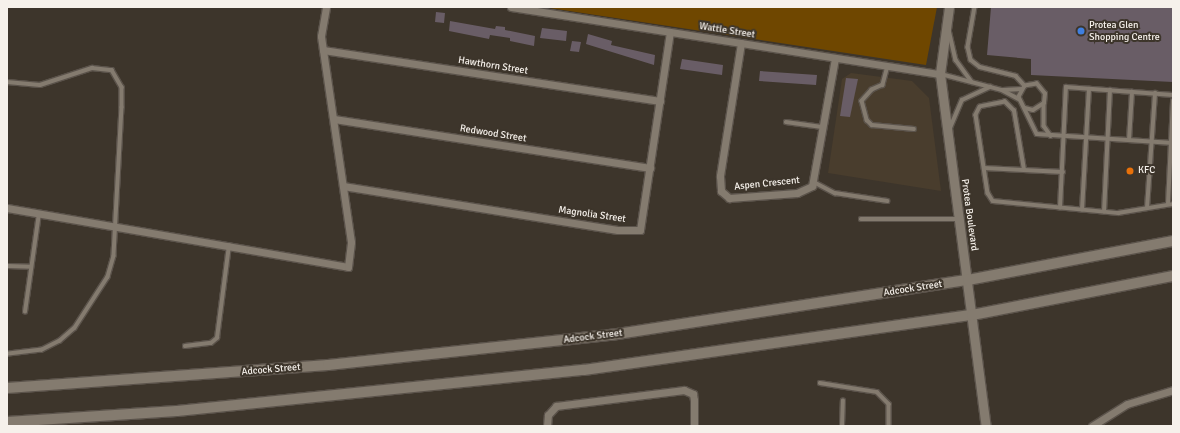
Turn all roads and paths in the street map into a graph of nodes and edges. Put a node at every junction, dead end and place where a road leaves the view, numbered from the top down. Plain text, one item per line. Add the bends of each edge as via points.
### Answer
1 (326, 7) edge
2 (511, 7) edge
3 (949, 7) edge
4 (975, 7) edge
5 (947, 17) junction
6 (670, 32) junction
7 (741, 43) junction
8 (323, 50) junction
9 (835, 58) junction
10 (888, 66) junction
11 (940, 74) junction
12 (7, 82) edge
13 (972, 82) junction
14 (991, 87) junction
15 (1023, 87) junction
16 (1089, 89) junction
17 (1002, 90) junction
18 (1110, 90) junction
19 (1132, 92) junction
20 (1155, 94) junction
21 (1173, 95) edge
22 (1019, 99) junction
23 (660, 101) junction
24 (1173, 101) edge
25 (1044, 103) junction
26 (1025, 108) junction
27 (334, 119) junction
28 (786, 122) dead end
29 (823, 127) junction
30 (914, 129) dead end
31 (1051, 136) junction
32 (1065, 137) junction
33 (1086, 138) junction
34 (1108, 139) junction
35 (948, 140) junction
36 (1129, 140) junction
37 (1152, 142) junction
38 (1172, 143) edge
39 (650, 168) junction
40 (984, 168) junction
41 (1024, 170) junction
42 (1063, 172) junction
43 (814, 182) junction
44 (343, 186) junction
45 (887, 200) dead end
46 (1168, 204) junction
47 (1173, 204) edge
48 (7, 208) edge
49 (1060, 208) junction
50 (1147, 208) junction
51 (1082, 210) junction
52 (1104, 212) junction
53 (39, 213) junction
54 (861, 219) dead end
55 (959, 219) junction
56 (114, 226) junction
57 (1173, 241) edge
58 (229, 246) junction
59 (7, 266) edge
60 (31, 267) junction
61 (1173, 276) edge
62 (968, 280) junction
63 (25, 312) dead end
64 (972, 315) junction
65 (185, 346) dead end
66 (7, 354) edge
67 (820, 383) dead end
68 (7, 388) edge
69 (1173, 390) edge
70 (843, 400) dead end
71 (7, 422) edge
72 (1097, 425) edge
73 (547, 426) edge
74 (694, 426) edge
75 (842, 426) edge
76 (889, 426) edge
77 (986, 426) edge

1 - 8 street via 321,25
2 - 6 street, Wattle Street
3 - 5 street, Protea Boulevard
4 - 15 lane via 968,48 971,60 980,67 1016,76
5 - 11 street, Protea Boulevard
5 - 13 lane via 956,60
6 - 7 street, Wattle Street
6 - 23 street, Magnolia Street
7 - 9 street, Wattle Street
7 - 43 street, Aspen Crescent via 720,176 721,191 730,198 757,197 804,191
8 - 23 street, Hawthorn Street
8 - 27 street
9 - 10 street, Wattle Street
9 - 29 street, Aspen Crescent
10 - 11 street, Wattle Street
10 - 30 lane via 883,85 872,90 862,101 867,120 872,125
11 - 13 lane
11 - 35 street, Protea Boulevard
12 - 56 lane via 40,85 92,68 112,70 118,78 122,107
13 - 14 lane
14 - 17 lane
14 - 35 lane via 962,100
15 - 17 lane
15 - 22 lane
15 - 25 lane via 1041,87
16 - 18 lane
16 - 32 lane via 1066,87
16 - 33 lane
17 - 22 lane
18 - 19 lane
18 - 34 lane
19 - 20 lane
19 - 36 lane
20 - 21 lane
20 - 37 lane
22 - 26 lane
23 - 39 street, Magnolia Street
24 - 38 lane
25 - 26 lane via 1034,110
25 - 31 lane via 1044,126
26 - 31 lane via 1033,130
27 - 39 street, Redwood Street
27 - 44 street
28 - 29 lane
29 - 43 street, Aspen Crescent
31 - 32 lane
32 - 33 lane
32 - 42 lane
33 - 34 lane
33 - 51 lane
34 - 36 lane
34 - 52 lane
35 - 55 street, Protea Boulevard
36 - 37 lane
37 - 38 lane
37 - 50 lane
38 - 46 lane
39 - 44 street, Magnolia Street via 640,230 626,231
40 - 41 lane
40 - 41 lane via 977,110 1005,102 1017,118
40 - 49 lane via 993,201
41 - 42 lane
42 - 49 lane
43 - 45 lane via 835,193
44 - 58 street via 351,251 348,267
46 - 47 lane
46 - 50 lane
48 - 53 street
49 - 51 lane
50 - 52 lane
51 - 52 lane
53 - 56 street
53 - 60 lane
54 - 55 lane
55 - 62 street, Protea Boulevard
56 - 58 street
56 - 66 lane via 114,256 108,277 75,328 42,350
57 - 62 main road, Adcock Street
58 - 65 lane via 217,338 211,343
59 - 60 lane
60 - 63 lane
61 - 64 main road
62 - 64 street, Protea Boulevard
62 - 68 main road, Adcock Street via 742,317 461,352 196,376
64 - 71 main road via 682,358 472,384 177,411
64 - 77 street, Protea Boulevard
67 - 76 lane via 843,384 877,392 889,404
69 - 72 street via 1127,404
70 - 75 lane
73 - 74 street via 548,415 556,406 684,390 693,394

